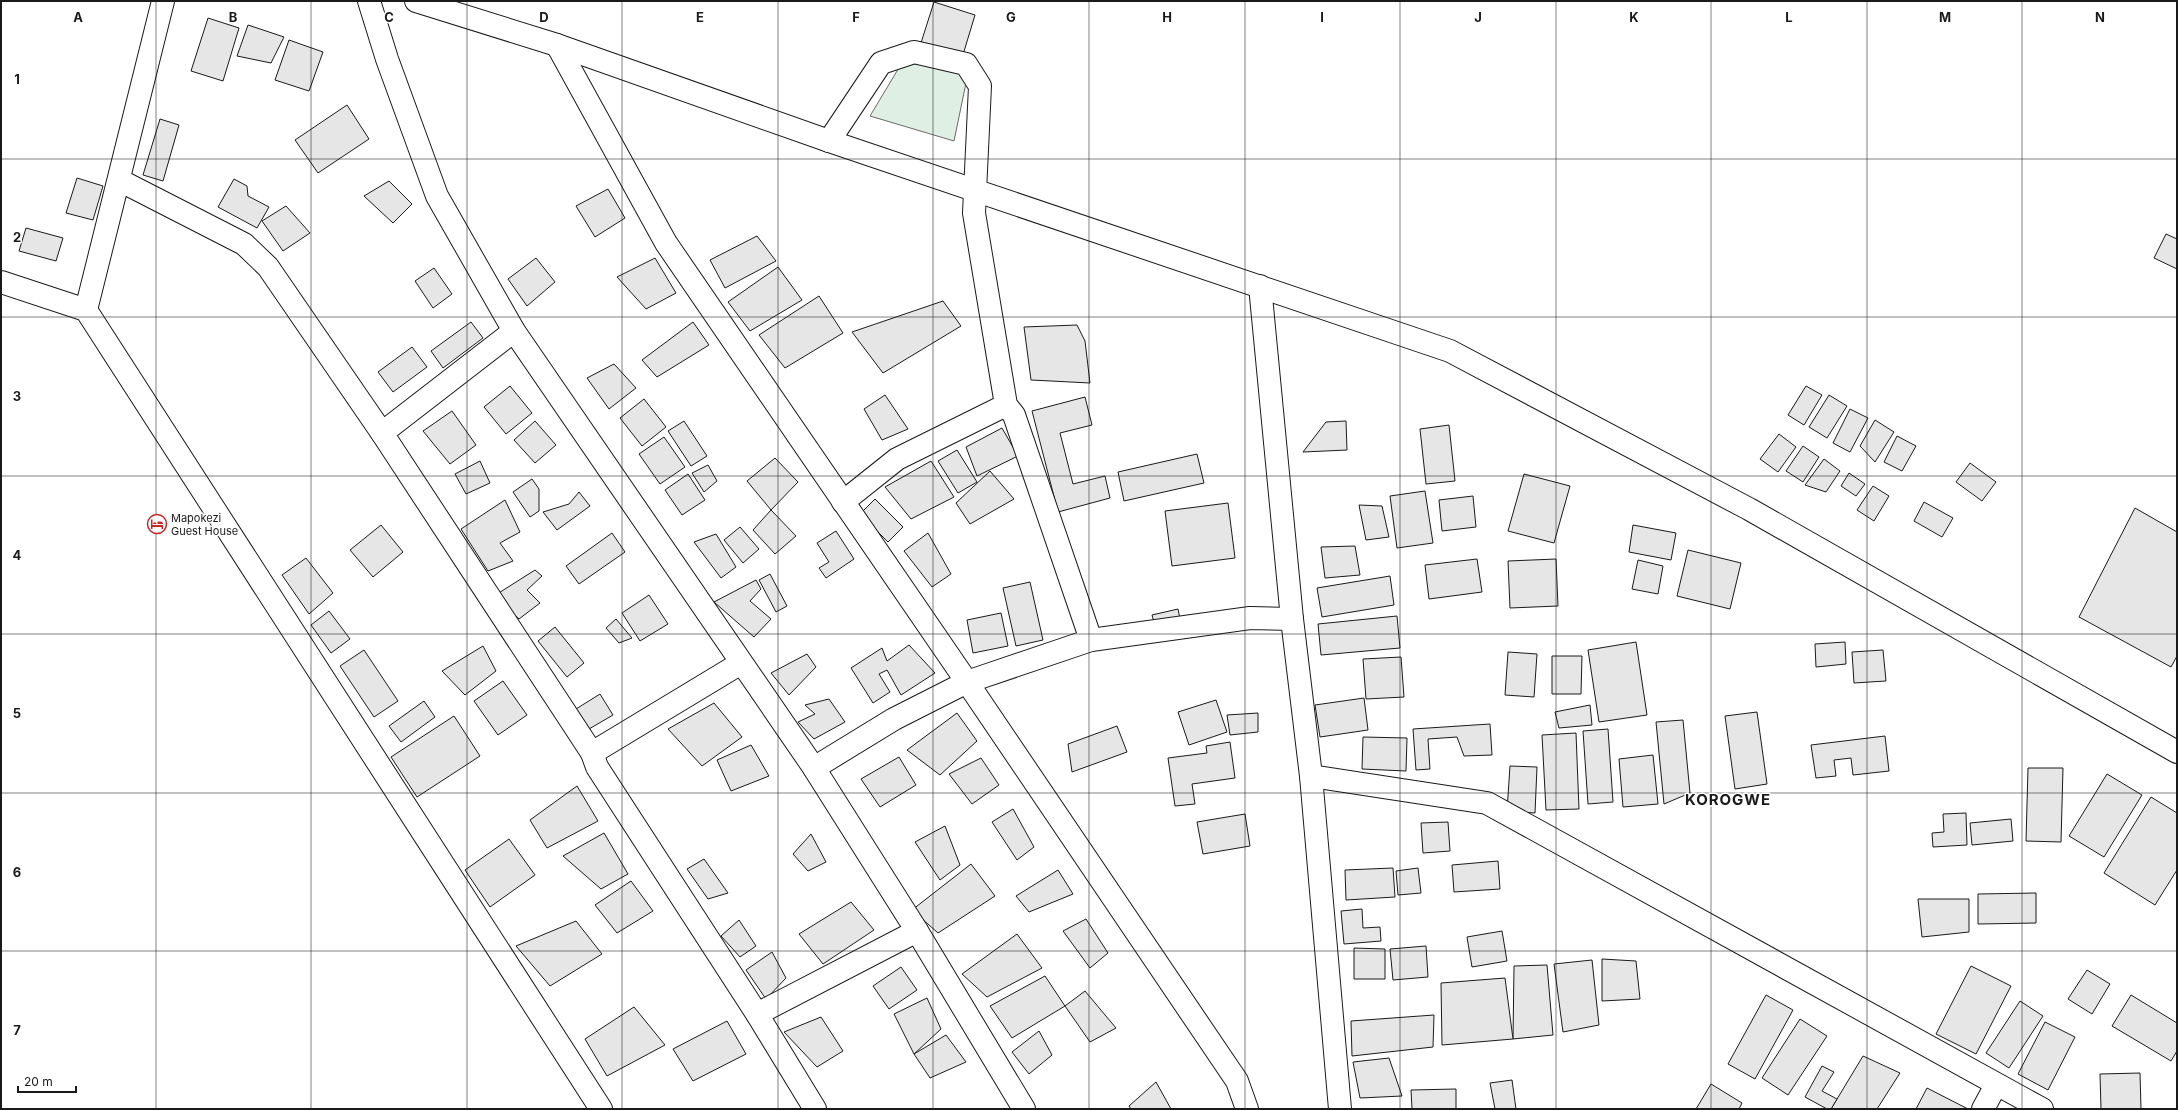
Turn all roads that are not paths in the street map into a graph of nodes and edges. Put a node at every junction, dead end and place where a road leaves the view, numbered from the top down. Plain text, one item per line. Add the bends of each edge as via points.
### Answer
1 (163, 1) edge
2 (369, 1) edge
3 (416, 1) edge
4 (557, 46) junction
5 (829, 141) junction
6 (119, 180) junction
7 (975, 190) junction
8 (1, 282) edge
9 (1260, 286) junction
10 (86, 310) junction
11 (514, 331) junction
12 (1006, 405) junction
13 (382, 433) junction
14 (843, 502) junction
15 (1292, 619) junction
16 (1091, 640) junction
17 (741, 663) junction
18 (967, 682) junction
19 (592, 752) junction
20 (2177, 752) edge
21 (814, 768) junction
22 (1311, 776) junction
23 (917, 931) junction
24 (757, 1014) junction
25 (1996, 1085) junction
26 (601, 1109) edge
27 (815, 1109) edge
28 (1024, 1109) edge
29 (1246, 1109) edge
30 (1340, 1109) edge
31 (1983, 1109) edge
32 (2042, 1109) edge

1 - 6 main road
2 - 11 main road via 387,59 437,196
3 - 4 main road
4 - 5 main road
4 - 14 main road via 666,243
5 - 7 main road
5 - 7 main road via 881,63 914,52 966,64 980,86
6 - 10 main road
6 - 13 main road via 244,244 268,267
7 - 9 main road
7 - 12 main road via 974,213
8 - 10 main road
9 - 15 main road
9 - 20 main road via 1450,351 1749,509
10 - 26 main road
11 - 13 main road
11 - 17 main road
12 - 14 main road via 896,459
12 - 16 main road via 1014,416
13 - 19 main road
14 - 18 main road
15 - 16 main road via 1250,618
15 - 22 main road
16 - 18 main road
17 - 19 main road
17 - 21 main road
18 - 21 main road via 894,719
18 - 29 main road via 1237,1081
19 - 24 main road via 597,767
21 - 23 main road
22 - 25 main road via 1487,803
22 - 30 main road
23 - 24 main road
23 - 28 main road
24 - 27 main road
25 - 31 main road
25 - 32 main road

